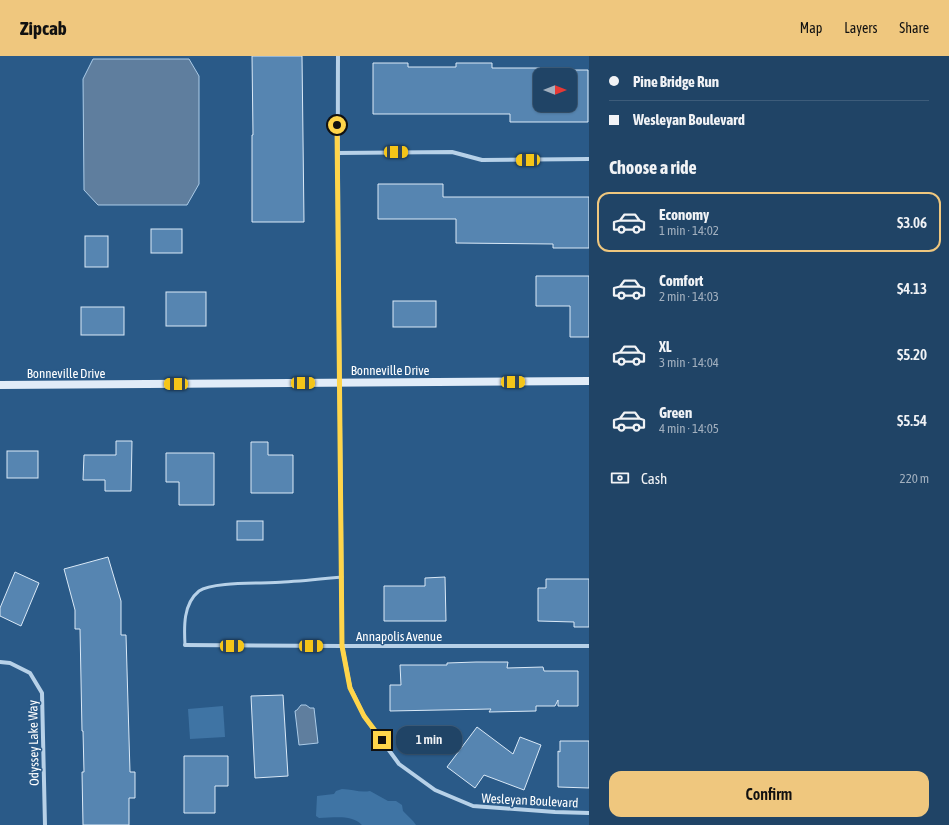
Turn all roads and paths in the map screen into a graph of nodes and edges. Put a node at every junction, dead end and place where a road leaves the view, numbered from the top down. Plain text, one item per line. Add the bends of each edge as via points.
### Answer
1 (338, 56) edge
2 (337, 153) junction
3 (589, 159) edge
4 (589, 381) edge
5 (340, 382) junction
6 (0, 385) edge
7 (342, 577) junction
8 (185, 645) joint
9 (342, 646) junction
10 (589, 646) edge
11 (0, 662) edge
12 (589, 813) edge
13 (45, 825) edge

1 - 2 street, Wesleyan Boulevard
2 - 3 street via 452,152 482,160
2 - 5 street, Wesleyan Boulevard
4 - 5 street, Bonneville Drive
5 - 6 street, Bonneville Drive
5 - 7 street, Wesleyan Boulevard
7 - 8 lane via 282,583 220,585 200,591 190,602 184,624
7 - 9 street, Wesleyan Boulevard
8 - 9 street, Annapolis Avenue
9 - 10 street, Annapolis Avenue
9 - 12 street, Wesleyan Boulevard via 350,688 364,716 399,764 435,790 473,806
11 - 13 street, Odyssey Lake Way via 10,662 30,673 42,693

